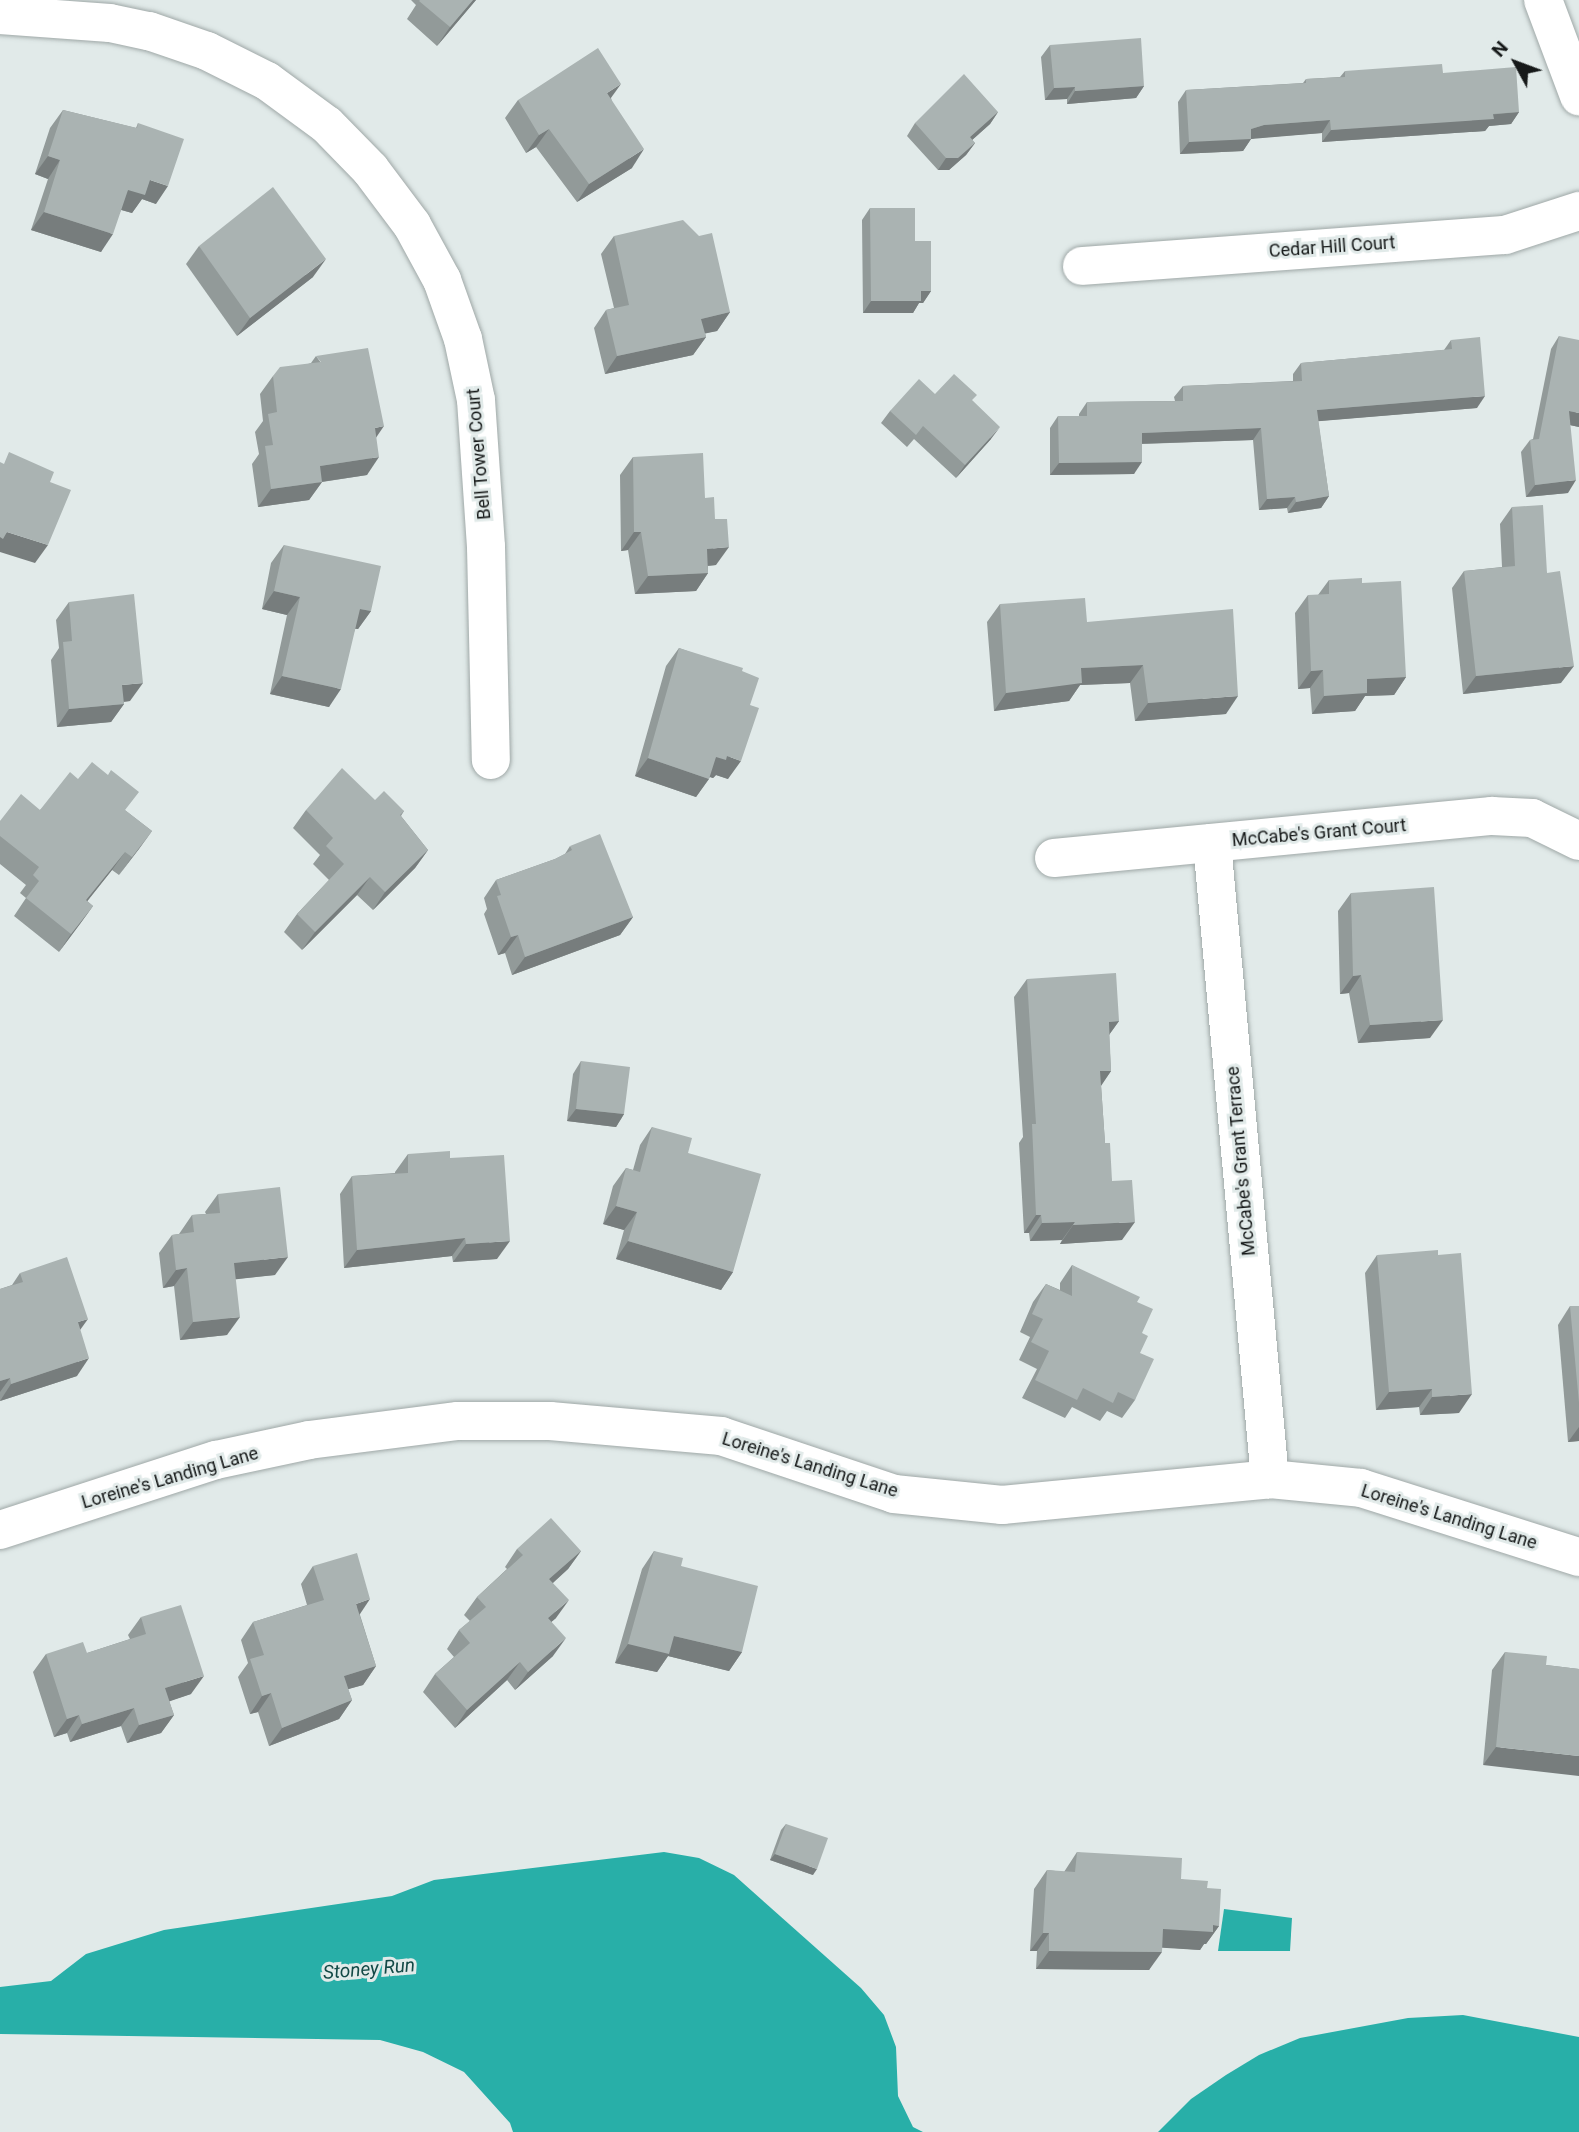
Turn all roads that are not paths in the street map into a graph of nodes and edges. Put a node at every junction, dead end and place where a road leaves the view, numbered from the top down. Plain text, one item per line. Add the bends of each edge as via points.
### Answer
1 (1543, 0) edge
2 (0, 15) edge
3 (1579, 96) edge
4 (1579, 211) edge
5 (1082, 266) dead end
6 (491, 760) dead end
7 (1579, 841) edge
8 (1212, 843) junction
9 (1054, 858) dead end
10 (1270, 1479) junction
11 (0, 1530) edge
12 (1579, 1557) edge

1 - 3 street
2 - 6 street, Bell Tower Court via 110,23 149,32 208,51 267,81 327,125 370,169 412,225 450,304 477,400
4 - 5 street, Cedar Hill Court via 1505,235
7 - 8 street, McCabe's Grant Court via 1532,818 1492,816
8 - 9 street, McCabe's Grant Court
8 - 10 street, McCabe's Grant Terrace
10 - 11 street, Loreine's Landing Lane via 1002,1505 894,1494 721,1436 550,1421 458,1422 309,1440 216,1460
10 - 12 street, Loreine's Landing Lane via 1361,1488

